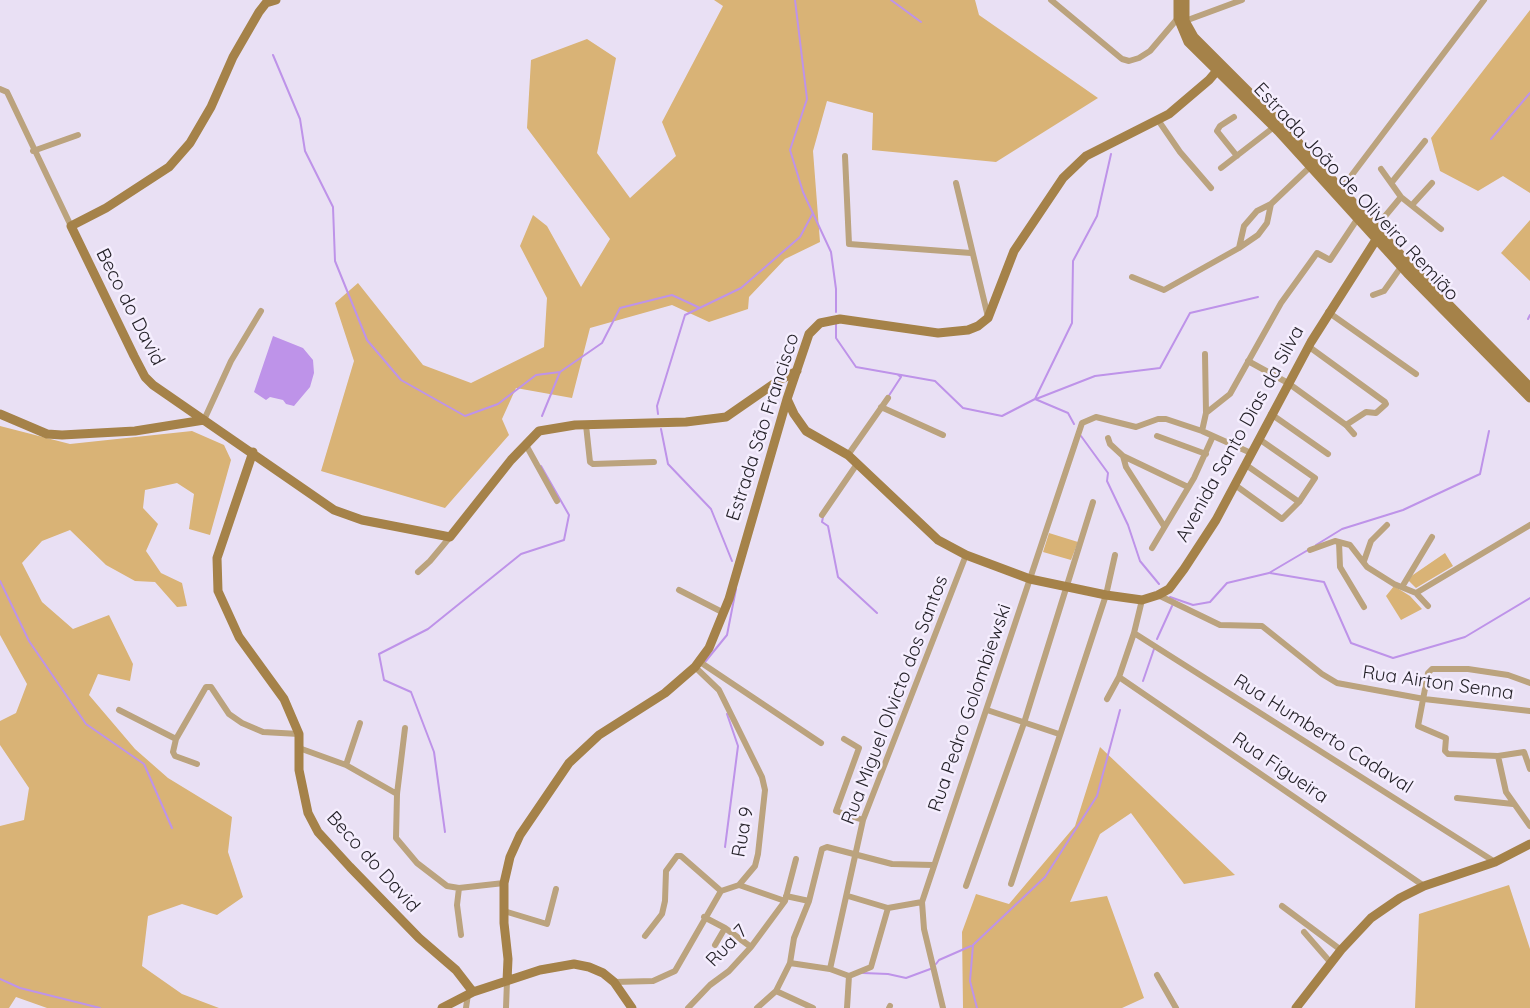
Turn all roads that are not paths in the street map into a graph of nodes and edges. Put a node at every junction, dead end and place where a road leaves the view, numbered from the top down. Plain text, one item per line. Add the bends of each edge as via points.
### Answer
1 (276, 0) edge
2 (1051, 0) edge
3 (1178, 0) edge
4 (1185, 0) edge
5 (1242, 0) edge
6 (1484, 0) edge
7 (267, 2) edge
8 (1181, 23) junction
9 (1219, 68) junction
10 (0, 89) edge
11 (1234, 117) dead end
12 (1158, 120) junction
13 (1274, 127) junction
14 (78, 135) dead end
15 (1425, 141) dead end
16 (33, 151) junction
17 (845, 156) dead end
18 (1237, 156) junction
19 (1313, 165) junction
20 (1221, 168) dead end
21 (1381, 169) dead end
22 (1392, 182) junction
23 (956, 183) dead end
24 (1432, 183) dead end
25 (1211, 188) dead end
26 (1342, 188) junction
27 (1401, 197) junction
28 (1271, 204) junction
29 (1412, 205) junction
30 (1358, 218) junction
31 (71, 226) junction
32 (1441, 229) dead end
33 (1378, 233) junction
34 (1240, 248) junction
35 (971, 253) junction
36 (1407, 269) junction
37 (1132, 277) dead end
38 (1373, 295) dead end
39 (261, 310) dead end
40 (1328, 312) junction
41 (988, 318) junction
42 (1308, 346) junction
43 (1205, 354) dead end
44 (1248, 361) junction
45 (797, 371) junction
46 (1416, 374) dead end
47 (1288, 383) junction
48 (1530, 387) edge
49 (888, 398) dead end
50 (1530, 398) edge
51 (787, 399) junction
52 (881, 407) junction
53 (1206, 413) junction
54 (0, 414) edge
55 (1271, 414) junction
56 (204, 420) junction
57 (586, 425) junction
58 (1346, 425) junction
59 (1202, 431) junction
60 (1354, 434) dead end
61 (943, 435) dead end
62 (1157, 436) dead end
63 (1213, 436) junction
64 (1108, 438) dead end
65 (1259, 439) junction
66 (526, 445) junction
67 (253, 452) junction
68 (1251, 453) junction
69 (1206, 454) junction
70 (1328, 454) dead end
71 (848, 455) junction
72 (1123, 456) junction
73 (654, 462) dead end
74 (857, 464) junction
75 (1246, 465) junction
76 (1235, 485) junction
77 (1188, 487) junction
78 (557, 501) dead end
79 (1093, 502) dead end
80 (1299, 502) junction
81 (822, 515) dead end
82 (1387, 524) dead end
83 (1530, 525) edge
84 (1164, 526) junction
85 (450, 537) junction
86 (1432, 537) dead end
87 (1339, 542) junction
88 (1152, 548) dead end
89 (1310, 550) dead end
90 (966, 555) junction
91 (1115, 555) dead end
92 (1364, 561) junction
93 (418, 572) dead end
94 (1030, 579) junction
95 (1067, 587) junction
96 (1402, 587) junction
97 (680, 590) dead end
98 (1416, 593) junction
99 (1105, 595) junction
100 (1158, 595) junction
101 (1142, 600) junction
102 (1427, 606) dead end
103 (1364, 607) dead end
104 (724, 613) junction
105 (1134, 633) junction
106 (701, 664) junction
107 (1119, 677) junction
108 (1530, 683) edge
109 (1107, 699) dead end
110 (1424, 699) junction
111 (119, 710) dead end
112 (987, 710) junction
113 (1530, 711) edge
114 (360, 723) dead end
115 (1024, 723) junction
116 (405, 728) dead end
117 (299, 734) junction
118 (1059, 734) junction
119 (176, 739) junction
120 (844, 739) dead end
121 (821, 743) dead end
122 (299, 748) junction
123 (1498, 756) junction
124 (197, 764) dead end
125 (346, 765) junction
126 (1530, 769) edge
127 (397, 794) junction
128 (1457, 798) dead end
129 (1513, 803) junction
130 (863, 820) junction
131 (1530, 825) edge
132 (1530, 844) edge
133 (856, 856) junction
134 (796, 859) dead end
135 (1495, 862) junction
136 (933, 865) junction
137 (504, 883) junction
138 (1011, 884) dead end
139 (739, 885) junction
140 (966, 886) dead end
141 (1424, 886) junction
142 (458, 888) junction
143 (556, 889) dead end
144 (721, 891) junction
145 (848, 897) junction
146 (786, 899) junction
147 (809, 901) junction
148 (922, 902) junction
149 (1282, 906) dead end
150 (888, 908) junction
151 (504, 911) junction
152 (704, 917) junction
153 (725, 928) junction
154 (1304, 932) dead end
155 (461, 935) dead end
156 (645, 936) dead end
157 (715, 945) dead end
158 (751, 947) junction
159 (1340, 950) junction
160 (790, 963) junction
161 (1331, 963) junction
162 (830, 969) junction
163 (1157, 975) dead end
164 (849, 976) junction
165 (507, 981) junction
166 (614, 982) junction
167 (776, 991) junction
168 (470, 993) junction
169 (627, 1005) edge
170 (442, 1008) edge
171 (466, 1008) edge
172 (506, 1008) edge
173 (688, 1008) edge
174 (757, 1008) edge
175 (813, 1008) edge
176 (847, 1008) edge
177 (943, 1008) edge
178 (1176, 1008) edge
179 (1296, 1008) edge

1 - 7 street
2 - 8 street via 1122,59 1139,58 1168,27
3 - 8 street
4 - 8 street
5 - 8 street
6 - 26 street
7 - 31 street via 233,57 211,107 169,167
8 - 9 street, Estrada João de Oliveira Remião via 1188,42
9 - 12 street
9 - 13 street, Estrada João de Oliveira Remião
9 - 19 street, Estrada João de Oliveira Remião
10 - 16 street via 7,92
11 - 18 street via 1217,131
12 - 25 street
12 - 41 street via 1086,156 1063,178 1014,251
13 - 18 street
13 - 19 street, Estrada João de Oliveira Remião
14 - 16 street
15 - 22 street
16 - 31 street
17 - 35 street via 849,244
18 - 20 street
19 - 26 street, Estrada João de Oliveira Remião
19 - 28 street
19 - 30 street, Estrada João de Oliveira Remião
21 - 22 street
22 - 27 street
23 - 35 street
24 - 29 street
26 - 33 street, Estrada João de Oliveira Remião
27 - 29 street
27 - 33 street
28 - 34 street via 1267,223
28 - 34 street via 1244,226
29 - 32 street
30 - 33 street, Estrada João de Oliveira Remião
30 - 44 street via 1330,260 1317,253
31 - 56 street, Beco do David via 145,377
33 - 36 street, Estrada João de Oliveira Remião
33 - 40 street, Avenida Santo Dias da Silva
34 - 37 street via 1164,290
35 - 41 street
36 - 38 street via 1384,291
36 - 48 street, Estrada João de Oliveira Remião
36 - 50 street, Estrada João de Oliveira Remião
39 - 56 street
40 - 42 street, Avenida Santo Dias da Silva
40 - 46 street
41 - 45 street, Estrada São Francisco via 968,330 938,333 840,319 825,321 809,334
42 - 47 street, Avenida Santo Dias da Silva
42 - 58 street via 1386,404
43 - 53 street
44 - 47 street
44 - 53 street via 1230,394
45 - 51 street, Estrada São Francisco
45 - 57 street via 726,416
47 - 55 street, Avenida Santo Dias da Silva
47 - 58 street
49 - 52 street
51 - 71 street, Avenida Santo Dias da Silva via 806,431
51 - 104 street, Estrada São Francisco
52 - 61 street
52 - 71 street
53 - 59 street
54 - 56 street via 47,434 62,435 135,431
55 - 65 street, Avenida Santo Dias da Silva
55 - 70 street
56 - 67 street, Beco do David
57 - 66 street via 539,431
57 - 73 street via 593,464
58 - 60 street
59 - 63 street
59 - 94 street, Rua Pedro Golombiewski via 1166,419 1136,427 1096,417 1082,423
62 - 69 street
63 - 68 street
63 - 69 street
64 - 72 street
65 - 68 street, Avenida Santo Dias da Silva
65 - 80 street via 1315,478
66 - 78 street
66 - 85 street
67 - 85 street via 334,510
67 - 117 street, Beco do David via 217,558 218,591 239,637 284,699
68 - 75 street, Avenida Santo Dias da Silva
69 - 77 street
71 - 74 street, Avenida Santo Dias da Silva
72 - 77 street
72 - 84 street
74 - 81 street
74 - 90 street, Avenida Santo Dias da Silva via 938,540
75 - 76 street, Avenida Santo Dias da Silva
75 - 80 street
76 - 80 street via 1282,519
76 - 100 street, Avenida Santo Dias da Silva via 1184,569 1169,589
77 - 84 street
79 - 95 street
82 - 92 street via 1371,541
83 - 98 street
84 - 88 street
85 - 93 street
86 - 96 street
87 - 89 street
87 - 92 street via 1350,545
87 - 103 street via 1340,567
90 - 94 street, Avenida Santo Dias da Silva
90 - 130 street, Rua Miguel Olvicto dos Santos
91 - 99 street
92 - 96 street
94 - 95 street, Avenida Santo Dias da Silva
94 - 112 street, Rua Pedro Golombiewski
95 - 99 street, Avenida Santo Dias da Silva
95 - 115 street
96 - 98 street
97 - 104 street
98 - 102 street
99 - 101 street, Avenida Santo Dias da Silva
99 - 118 street
100 - 101 street, Avenida Santo Dias da Silva
100 - 110 street, Rua Airton Senna via 1220,625 1262,626 1337,683
101 - 105 street
104 - 106 street, Estrada São Francisco
105 - 107 street
105 - 135 street, Rua Humberto Cadaval
106 - 121 street
106 - 137 street, Estrada São Francisco via 596,737 569,763 520,835
106 - 139 street, Rua 9 via 719,690 765,790 755,866
107 - 109 street
107 - 141 street, Rua Figueira
108 - 110 street via 1468,669 1429,671
110 - 113 street, Rua Airton Senna
110 - 123 street via 1419,728 1446,738 1446,753
111 - 119 street
112 - 115 street
112 - 136 street, Rua Pedro Golombiewski
114 - 125 street
115 - 118 street
115 - 140 street
116 - 127 street
117 - 119 street via 263,732 243,723 229,714 209,686
117 - 122 street, Beco do David
118 - 138 street
119 - 124 street via 173,755
120 - 130 street via 859,748 836,811
122 - 125 street
122 - 168 street, Beco do David via 308,813 318,832 419,938 463,977
123 - 126 street via 1524,752
123 - 129 street
125 - 127 street
127 - 142 street via 396,838 417,863 447,886
128 - 129 street
129 - 131 street
130 - 133 street, Rua Miguel Olvicto dos Santos
132 - 135 street
133 - 136 street via 892,864
133 - 145 street, Rua Miguel Olvicto dos Santos
133 - 147 street via 822,849
134 - 146 street
135 - 141 street
136 - 148 street, Rua Pedro Golombiewski
137 - 142 street
137 - 151 street, Estrada São Francisco
139 - 144 street, Rua 9
139 - 146 street
141 - 159 street via 1371,918
142 - 155 street
143 - 151 street via 547,924
144 - 152 street
144 - 156 street via 677,856 666,872 662,914
145 - 150 street
145 - 162 street, Rua Miguel Olvicto dos Santos
146 - 147 street
146 - 158 street, Rua 7
147 - 160 street via 794,938
148 - 150 street
148 - 177 street, Rua Pedro Golombiewski
149 - 159 street
150 - 164 street via 871,967
151 - 165 street, Estrada São Francisco
152 - 153 street
152 - 166 street via 675,971 653,981
153 - 157 street
153 - 158 street
154 - 161 street
158 - 173 street, Rua 7
159 - 161 street
160 - 162 street
160 - 167 street
161 - 179 street
162 - 164 street
163 - 178 street
164 - 176 street
165 - 166 street via 574,964 603,973
165 - 168 street
165 - 172 street
166 - 169 street
167 - 174 street
167 - 175 street
168 - 170 street
168 - 171 street

